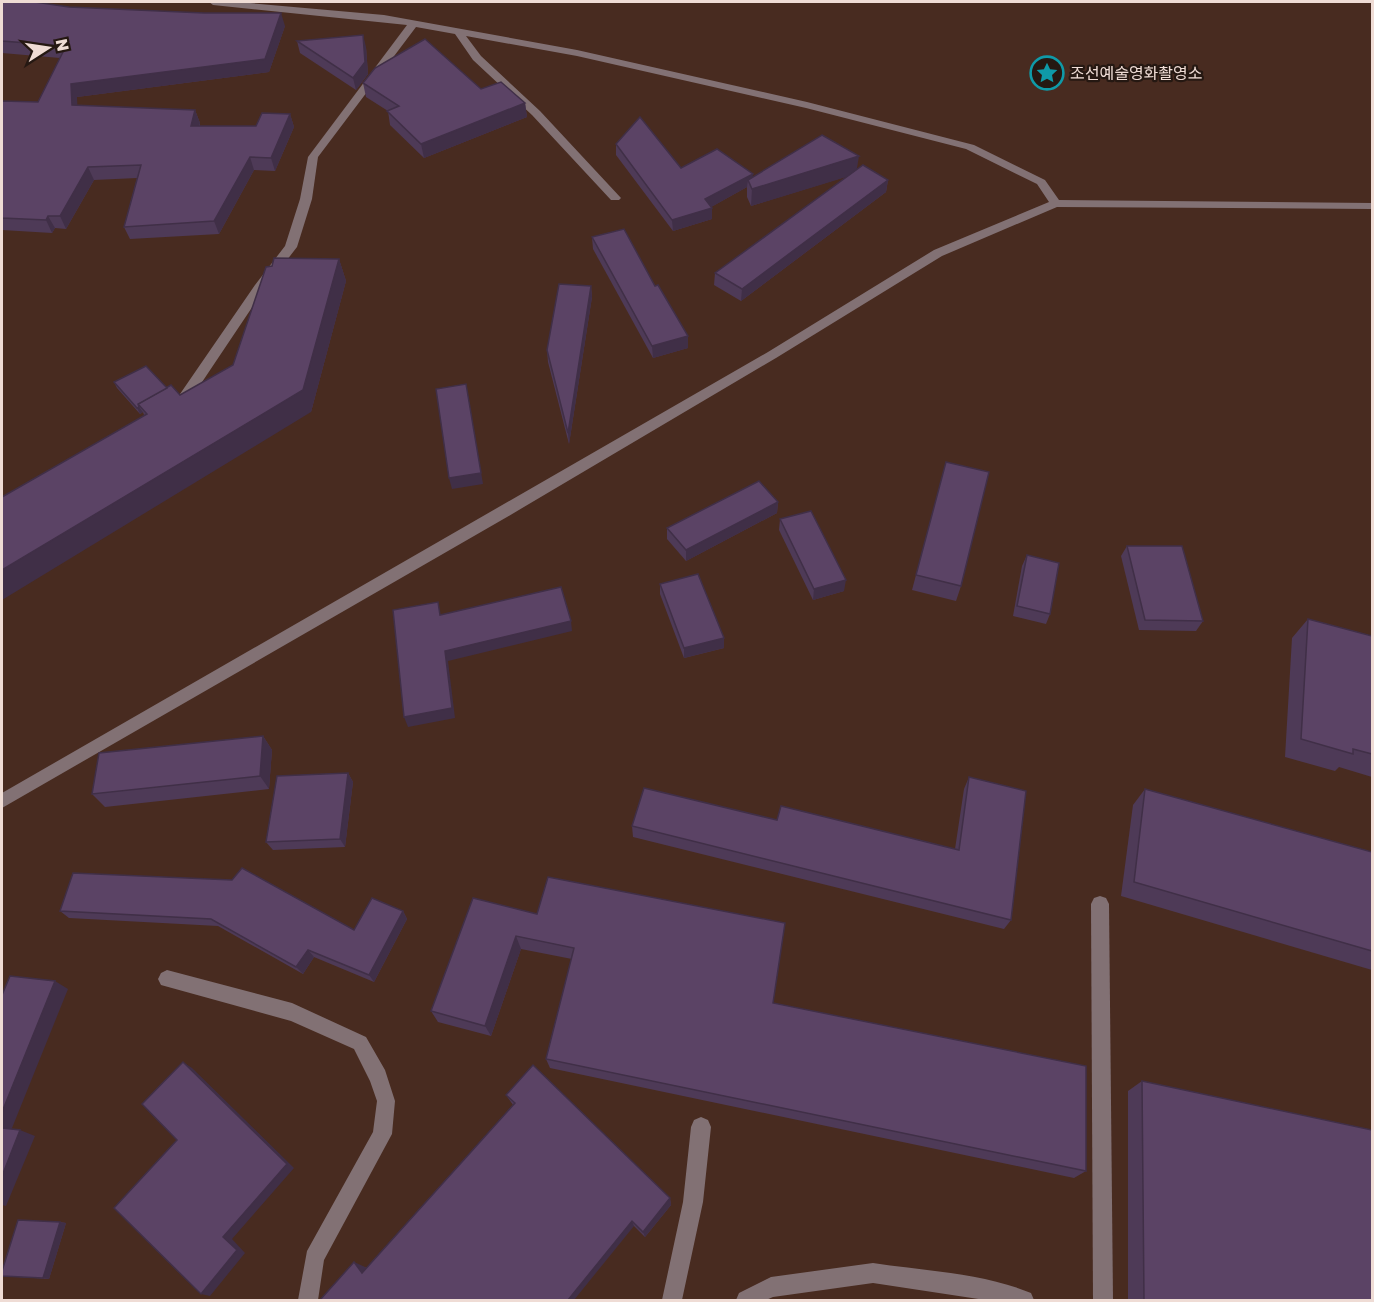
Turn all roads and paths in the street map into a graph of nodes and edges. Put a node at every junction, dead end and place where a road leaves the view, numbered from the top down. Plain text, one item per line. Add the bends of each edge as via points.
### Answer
1 (213, 2) edge
2 (413, 24) junction
3 (458, 31) junction
4 (615, 198) dead end
5 (1056, 203) junction
6 (1372, 206) edge
7 (165, 409) edge
8 (2, 801) edge
9 (1100, 904) dead end
10 (167, 979) dead end
11 (701, 1127) dead end
12 (981, 1295) edge
13 (308, 1300) edge
14 (672, 1300) edge
15 (746, 1300) edge
16 (1024, 1300) edge
17 (1103, 1300) edge

1 - 2 street
2 - 3 street
2 - 7 street via 314,157 291,247 185,397
3 - 4 street via 477,58 536,113
3 - 5 street via 577,52 970,147 1041,182
5 - 6 street
5 - 8 street via 938,253 772,355
9 - 17 street
10 - 13 street via 292,1012 360,1043 378,1077 386,1101 382,1134 314,1258
11 - 14 street via 693,1202
12 - 15 street via 873,1273 771,1287
12 - 16 street

